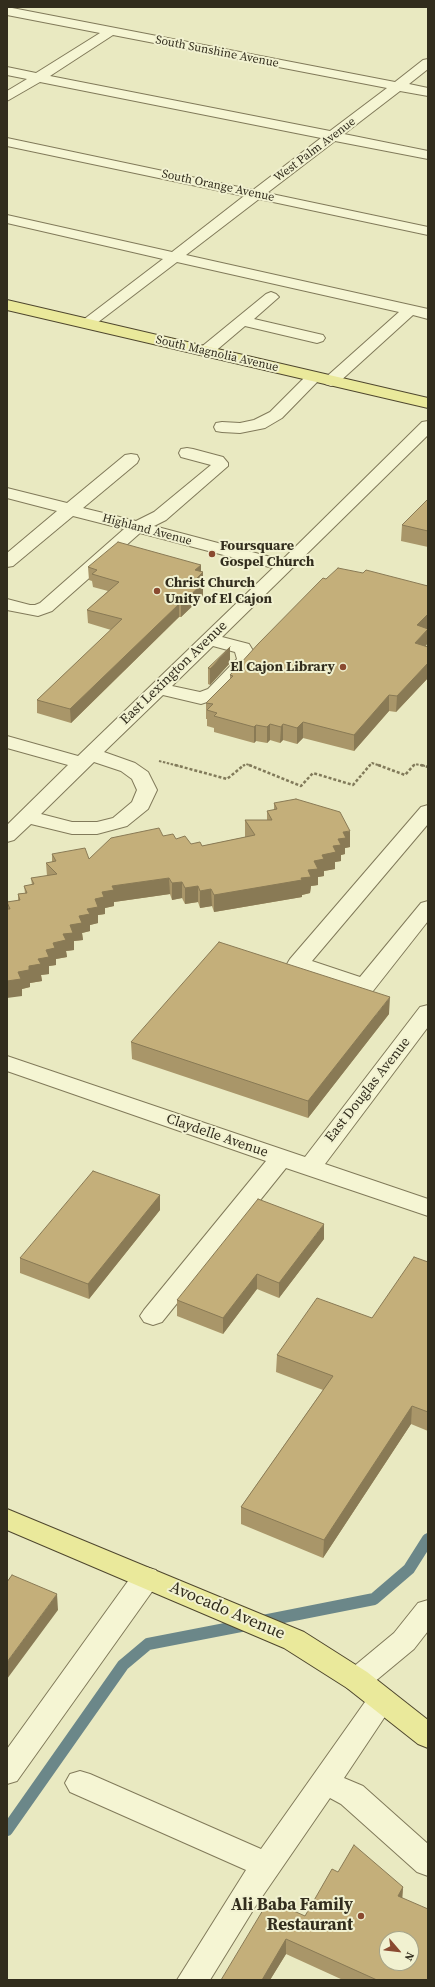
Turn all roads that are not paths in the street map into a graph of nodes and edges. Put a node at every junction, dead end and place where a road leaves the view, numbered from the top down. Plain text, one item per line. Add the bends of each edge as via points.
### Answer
1 (7, 11) edge
2 (111, 31) junction
3 (428, 64) edge
4 (7, 71) edge
5 (38, 77) junction
6 (400, 86) junction
7 (428, 92) edge
8 (7, 97) edge
9 (333, 136) junction
10 (7, 142) edge
11 (428, 155) edge
12 (256, 194) junction
13 (7, 219) edge
14 (428, 231) edge
15 (175, 256) junction
16 (272, 297) dead end
17 (7, 305) edge
18 (410, 310) junction
19 (428, 314) edge
20 (242, 321) junction
21 (88, 323) junction
22 (317, 338) dead end
23 (206, 351) junction
24 (314, 377) junction
25 (331, 381) junction
26 (428, 403) edge
27 (428, 426) edge
28 (222, 427) dead end
29 (187, 453) dead end
30 (131, 458) dead end
31 (7, 493) edge
32 (69, 509) junction
33 (136, 528) junction
34 (7, 562) edge
35 (286, 566) junction
36 (7, 604) edge
37 (209, 639) junction
38 (158, 688) junction
39 (7, 742) edge
40 (86, 758) junction
41 (428, 811) edge
42 (26, 817) junction
43 (7, 836) edge
44 (428, 907) edge
45 (425, 1022) edge
46 (7, 1063) edge
47 (281, 1158) junction
48 (309, 1168) junction
49 (428, 1208) edge
50 (153, 1316) dead end
51 (7, 1519) edge
52 (146, 1578) junction
53 (428, 1612) edge
54 (357, 1680) junction
55 (382, 1700) junction
56 (428, 1736) edge
57 (7, 1772) edge
58 (80, 1782) dead end
59 (325, 1782) junction
60 (428, 1863) edge
61 (267, 1865) junction
62 (193, 1980) edge

1 - 2 street, South Sunshine Avenue
2 - 5 street
2 - 6 street, South Sunshine Avenue
3 - 6 street, West Palm Avenue
4 - 5 street
5 - 8 street
5 - 9 street
6 - 7 street, South Sunshine Avenue
6 - 9 street, West Palm Avenue
9 - 11 street
9 - 12 street, West Palm Avenue
10 - 12 street, South Orange Avenue
12 - 14 street, South Orange Avenue
12 - 15 street, West Palm Avenue
13 - 15 street
15 - 18 street
15 - 21 street, West Palm Avenue
16 - 20 street
17 - 21 main road, South Magnolia Avenue
18 - 19 street
18 - 25 street
20 - 22 street
20 - 23 street
21 - 23 main road, South Magnolia Avenue
23 - 24 main road, South Magnolia Avenue
24 - 25 main road, South Magnolia Avenue
24 - 28 street via 276,415 259,424 240,428
25 - 26 main road, South Magnolia Avenue
27 - 35 street, East Lexington Avenue
29 - 33 street via 217,461 220,466 160,516
30 - 32 street
31 - 32 street, Highland Avenue
32 - 33 street, Highland Avenue
32 - 34 street
33 - 35 street, Highland Avenue
33 - 36 street via 46,607 38,611
35 - 37 street, East Lexington Avenue
37 - 38 street, East Lexington Avenue
37 - 38 street via 242,648 247,660 215,693 201,698
38 - 40 street, East Lexington Avenue
39 - 40 street
40 - 42 street, East Lexington Avenue
40 - 42 street via 128,767 140,776 147,790 141,805 120,822 97,828 72,828
41 - 44 street via 298,964 365,986
42 - 43 street, East Lexington Avenue
45 - 48 street, East Douglas Avenue
46 - 47 street, Claydelle Avenue
47 - 48 street, Claydelle Avenue
47 - 50 street
48 - 49 street, Claydelle Avenue
51 - 52 main road, Avocado Avenue
52 - 54 main road, Avocado Avenue via 294,1640
52 - 57 street
53 - 54 street via 404,1641
54 - 55 main road, Avocado Avenue
55 - 56 main road, Avocado Avenue
55 - 59 street
58 - 61 street
59 - 60 street via 352,1794
59 - 61 street
61 - 62 street

